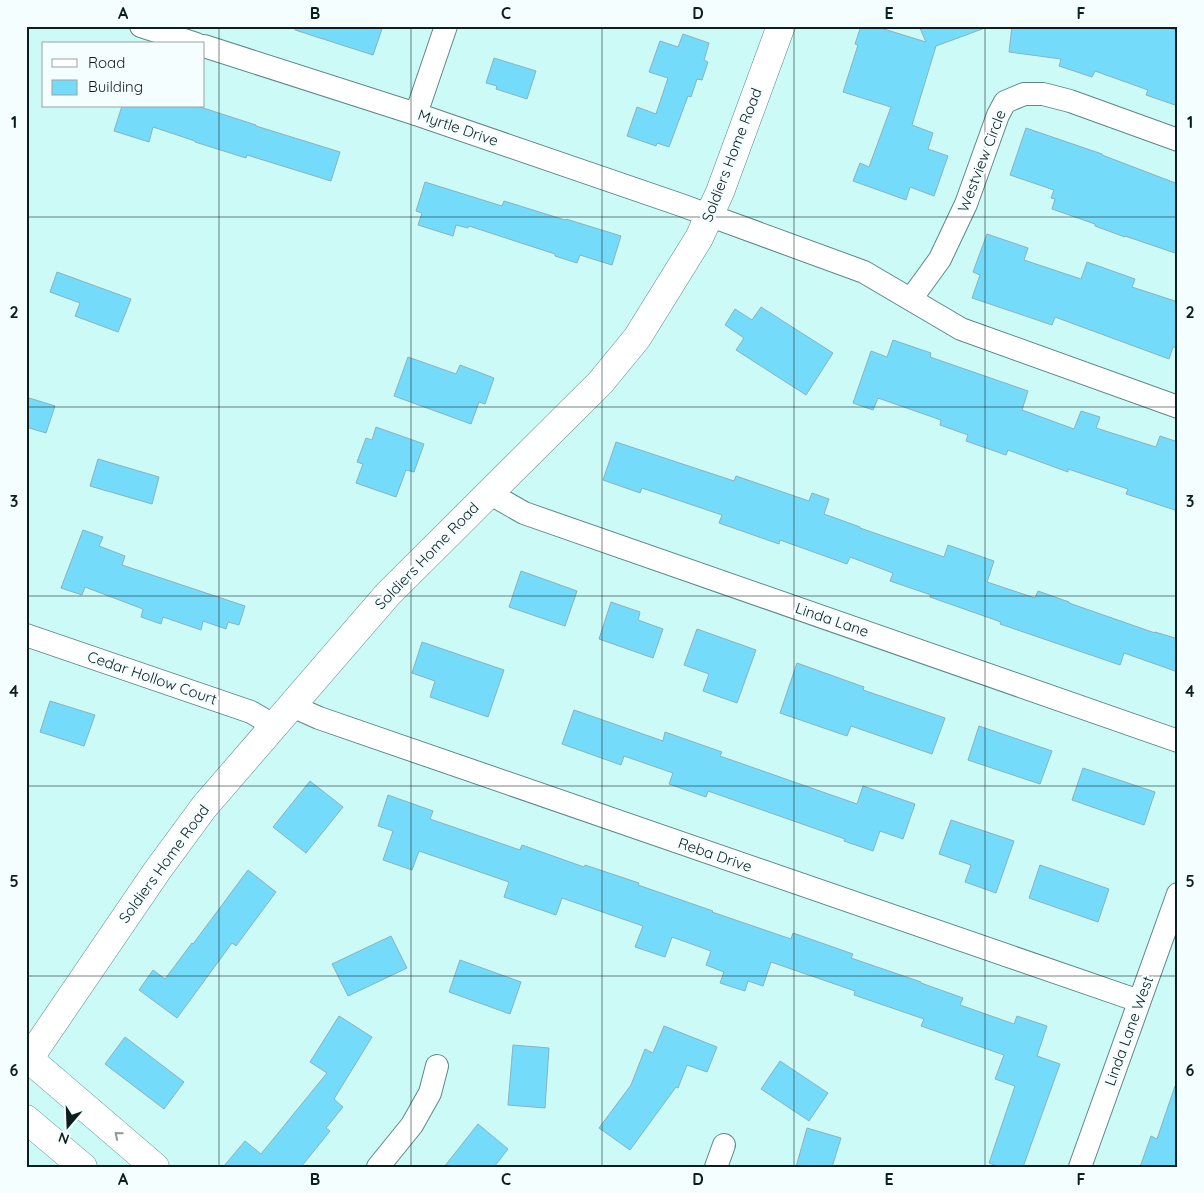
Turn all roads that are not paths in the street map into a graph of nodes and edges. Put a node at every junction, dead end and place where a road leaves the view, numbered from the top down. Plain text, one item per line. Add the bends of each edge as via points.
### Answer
1 (141, 26) edge
2 (446, 26) edge
3 (781, 26) edge
4 (190, 42) edge
5 (205, 46) edge
6 (416, 114) junction
7 (1178, 140) edge
8 (710, 216) junction
9 (911, 299) junction
10 (1178, 407) edge
11 (489, 493) junction
12 (26, 635) edge
13 (283, 716) junction
14 (1178, 741) edge
15 (1178, 894) edge
16 (1139, 1002) junction
17 (28, 1061) edge
18 (437, 1066) dead end
19 (26, 1119) edge
20 (724, 1145) dead end
21 (83, 1167) edge
22 (155, 1167) edge
23 (378, 1167) edge
24 (716, 1167) edge
25 (1080, 1167) edge

1 - 4 street
2 - 6 street
3 - 8 street, Soldiers Home Road
5 - 6 street, Myrtle Drive
6 - 8 street, Myrtle Drive
7 - 9 street, Westview Circle via 1043,94 1024,94 1005,102 966,204 940,259
8 - 9 street via 864,272
8 - 11 street, Soldiers Home Road via 637,338 600,383
9 - 10 street via 961,329
11 - 13 street, Soldiers Home Road via 388,594
11 - 14 street, Linda Lane via 524,513
12 - 13 street, Cedar Hollow Court via 251,712
13 - 16 street, Reba Drive via 319,718
13 - 17 street, Soldiers Home Road via 204,807
15 - 16 street, Linda Lane West
16 - 25 street, Linda Lane West
22 -> 17 street
18 - 23 street via 430,1093 412,1126
19 - 21 street
20 - 24 street

